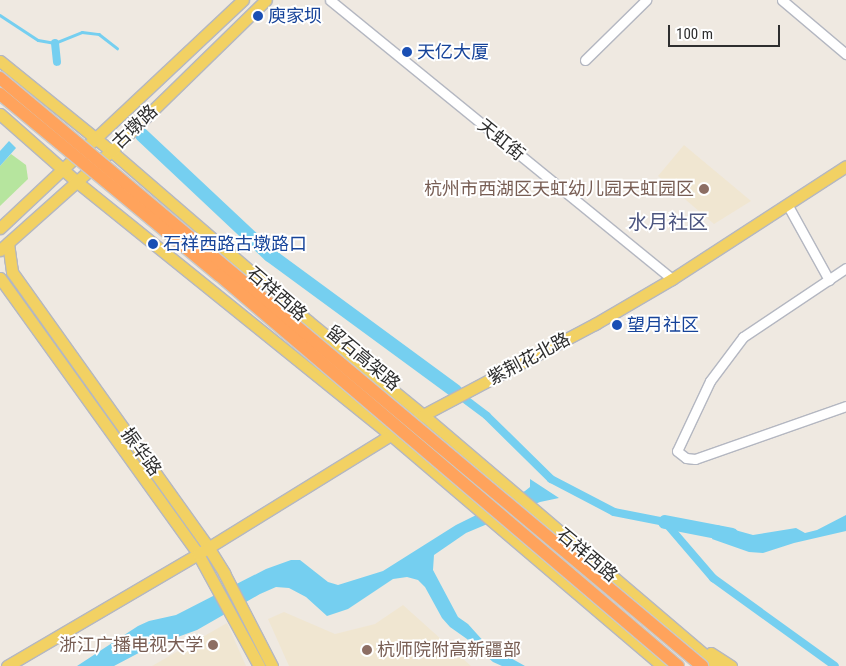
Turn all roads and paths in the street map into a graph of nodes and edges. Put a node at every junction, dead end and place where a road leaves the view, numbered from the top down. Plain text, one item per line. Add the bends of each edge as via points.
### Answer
1 (243, 0) edge
2 (266, 0) edge
3 (330, 0) edge
4 (646, 0) edge
5 (782, 0) edge
6 (846, 54) edge
7 (585, 60) dead end
8 (0, 61) edge
9 (0, 78) edge
10 (0, 94) edge
11 (0, 114) edge
12 (95, 139) junction
13 (111, 151) junction
14 (846, 166) edge
15 (64, 168) junction
16 (78, 182) junction
17 (787, 204) junction
18 (0, 228) edge
19 (4, 246) edge
20 (846, 268) edge
21 (0, 278) edge
22 (672, 279) junction
23 (829, 280) junction
24 (846, 406) edge
25 (423, 415) junction
26 (391, 435) junction
27 (203, 551) junction
28 (632, 642) junction
29 (692, 644) junction
30 (7, 666) edge
31 (259, 666) edge
32 (272, 666) edge
33 (657, 666) edge
34 (662, 666) edge
35 (678, 666) edge
36 (702, 666) edge
37 (718, 666) edge
38 (731, 666) edge

1 - 12 main road, 古墩路
2 - 13 main road, 古墩路
3 - 22 street, 天虹街
4 - 7 street
5 - 6 street
8 - 12 main road, 石祥西路
9 - 36 highway, 留石高架路, bridge
10 - 35 highway, 留石高架路, bridge
11 - 15 main road, 石祥西路
12 - 13 main road, 石祥西路
12 - 15 main road, 古墩路
13 - 16 main road, 古墩路
13 - 25 main road, 石祥西路 via 308,321
14 - 17 main road, 紫荆花北路
15 - 16 main road, 石祥西路
15 - 18 main road, 古墩路
16 - 19 main road, 古墩路
16 - 26 main road, 石祥西路
17 - 22 main road, 紫荆花北路
17 - 23 street
19 - 27 main road, 振华路 via 12,272
20 - 23 street
21 - 27 main road, 振华路
22 - 25 main road, 紫荆花北路 via 595,324
23 - 24 street via 743,337 710,381 677,451 686,458 695,459
25 - 26 main road, 紫荆花北路
25 - 29 main road, 石祥西路
26 - 27 main road, 紫荆花北路
26 - 28 main road, 石祥西路
27 - 30 main road, 紫荆花北路
27 - 31 main road, 振华路 via 212,577
27 - 32 main road, 振华路 via 224,573
28 - 33 main road, 石祥西路
28 - 34 main road, 石祥西路
29 - 37 main road, 石祥西路
29 - 38 main road, 石祥西路

